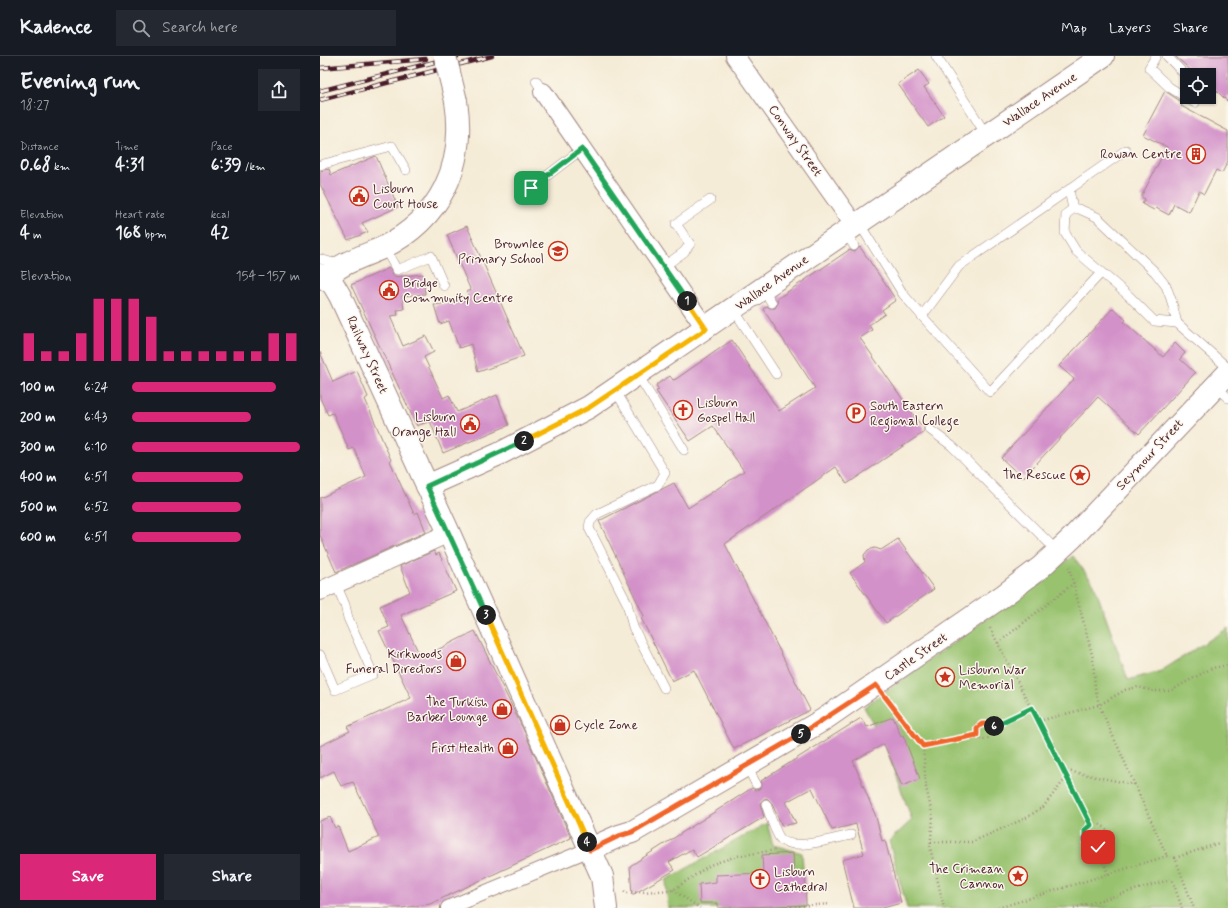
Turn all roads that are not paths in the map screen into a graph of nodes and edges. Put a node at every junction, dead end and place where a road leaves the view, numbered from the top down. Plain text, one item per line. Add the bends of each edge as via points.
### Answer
1 (445, 56) edge
2 (735, 56) edge
3 (936, 56) edge
4 (1103, 56) edge
5 (1156, 56) edge
6 (1167, 56) edge
7 (1180, 70) edge
8 (539, 87) dead end
9 (1180, 93) edge
10 (987, 136) junction
11 (582, 149) junction
12 (1126, 150) dead end
13 (320, 165) edge
14 (406, 170) dead end
15 (531, 188) dead end
16 (1069, 190) junction
17 (710, 200) dead end
18 (1073, 209) junction
19 (854, 232) junction
20 (384, 247) junction
21 (663, 267) junction
22 (327, 269) edge
23 (1101, 272) junction
24 (444, 286) dead end
25 (734, 310) junction
26 (922, 316) junction
27 (1177, 323) junction
28 (706, 329) junction
29 (1228, 368) edge
30 (776, 374) dead end
31 (638, 375) junction
32 (1224, 385) edge
33 (615, 390) junction
34 (929, 429) dead end
35 (684, 450) dead end
36 (427, 486) junction
37 (449, 533) junction
38 (1063, 546) junction
39 (328, 587) edge
40 (320, 654) edge
41 (664, 688) dead end
42 (766, 804) dead end
43 (626, 835) junction
44 (851, 835) dead end
45 (590, 850) junction
46 (602, 876) junction
47 (448, 908) edge
48 (606, 908) edge

1 - 20 main road, bridge via 460,124 454,168 433,208 421,221
2 - 19 street, Conway Street
3 - 10 lane
4 - 10 main road, Wallace Avenue
5 - 9 lane via 1149,68 1169,87
6 - 7 lane
8 - 11 street
10 - 19 main road, Wallace Avenue
11 - 15 lane
11 - 21 street
12 - 16 lane
13 - 14 lane via 392,146
16 - 18 lane
16 - 26 lane via 959,266
17 - 21 lane via 676,224 690,244 684,252
18 - 23 lane via 1066,214 1064,233 1076,251
18 - 27 lane via 1097,217 1155,272 1166,286
19 - 25 main road, Wallace Avenue via 768,296
19 - 26 lane
20 - 22 main road
20 - 24 lane via 398,270 431,256
21 - 28 street
22 - 36 main road, Railway Street
23 - 26 lane via 990,392
23 - 27 lane via 1154,321
25 - 28 main road, Wallace Avenue
25 - 30 lane
27 - 29 lane
28 - 31 main road, Wallace Avenue
31 - 33 main road, Wallace Avenue
31 - 35 lane
32 - 38 main road, Seymour Street
33 - 36 main road, Wallace Avenue via 590,407 535,436
33 - 41 lane via 665,473 658,485 597,514 590,522 589,528 628,603 633,627
34 - 38 lane via 952,446
36 - 37 main road, Railway Street
37 - 39 street
37 - 45 main road, Railway Street
38 - 43 main road, Castle Street via 1004,595 823,720 752,775
39 - 40 lane via 345,605 348,618 373,674 335,690
42 - 44 lane via 780,838 787,843 804,844
43 - 45 main road, Castle Street
43 - 46 main road, Castle Street
45 - 46 main road, Railway Street
45 - 47 street
46 - 48 main road, Railway Street

